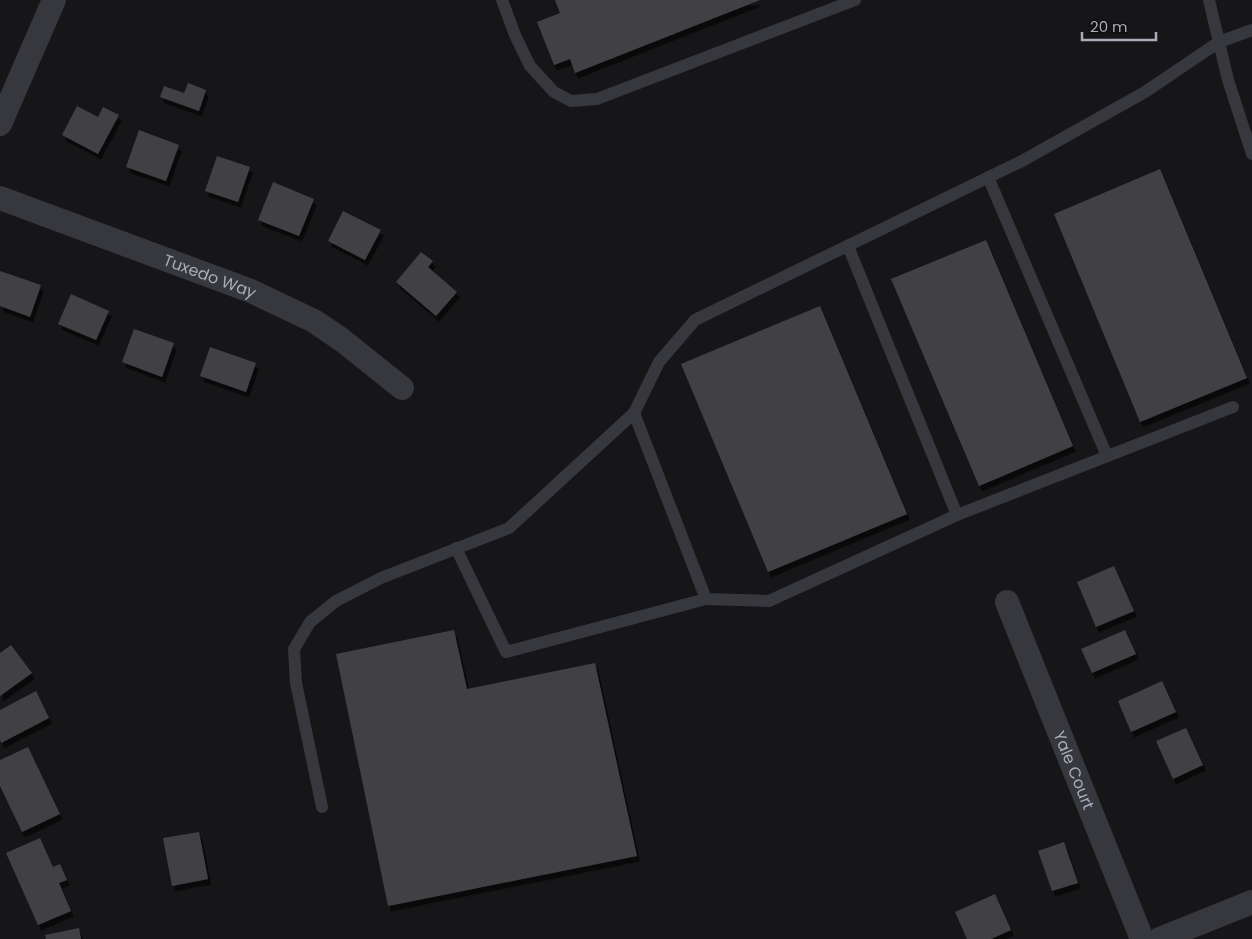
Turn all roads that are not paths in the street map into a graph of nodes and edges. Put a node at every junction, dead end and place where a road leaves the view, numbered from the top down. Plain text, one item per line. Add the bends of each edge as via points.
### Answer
1 (54, 0) edge
2 (502, 0) edge
3 (855, 0) edge
4 (1209, 0) edge
5 (1252, 30) edge
6 (1219, 42) junction
7 (0, 124) edge
8 (1252, 154) edge
9 (988, 177) junction
10 (0, 198) edge
11 (848, 246) junction
12 (402, 388) dead end
13 (1232, 407) dead end
14 (634, 413) junction
15 (1107, 456) junction
16 (957, 515) junction
17 (456, 548) junction
18 (706, 599) junction
19 (1007, 602) dead end
20 (322, 807) dead end
21 (1252, 902) edge
22 (1142, 939) edge
23 (1160, 939) edge

1 - 7 street
2 - 3 lane via 530,66 554,92 571,101 597,99
4 - 6 lane
5 - 6 lane
6 - 8 lane
6 - 9 lane via 1145,92
9 - 11 lane
9 - 15 lane
10 - 12 street, Tuxedo Way via 251,291 287,308 342,340
11 - 14 lane via 695,320 659,362
11 - 16 lane
13 - 15 lane
14 - 17 lane via 509,528
14 - 18 lane
15 - 16 lane
16 - 18 lane via 769,601
17 - 18 lane via 506,652
17 - 20 lane via 381,578 336,601 310,622 294,649 296,683
19 - 22 street, Yale Court
21 - 23 street

